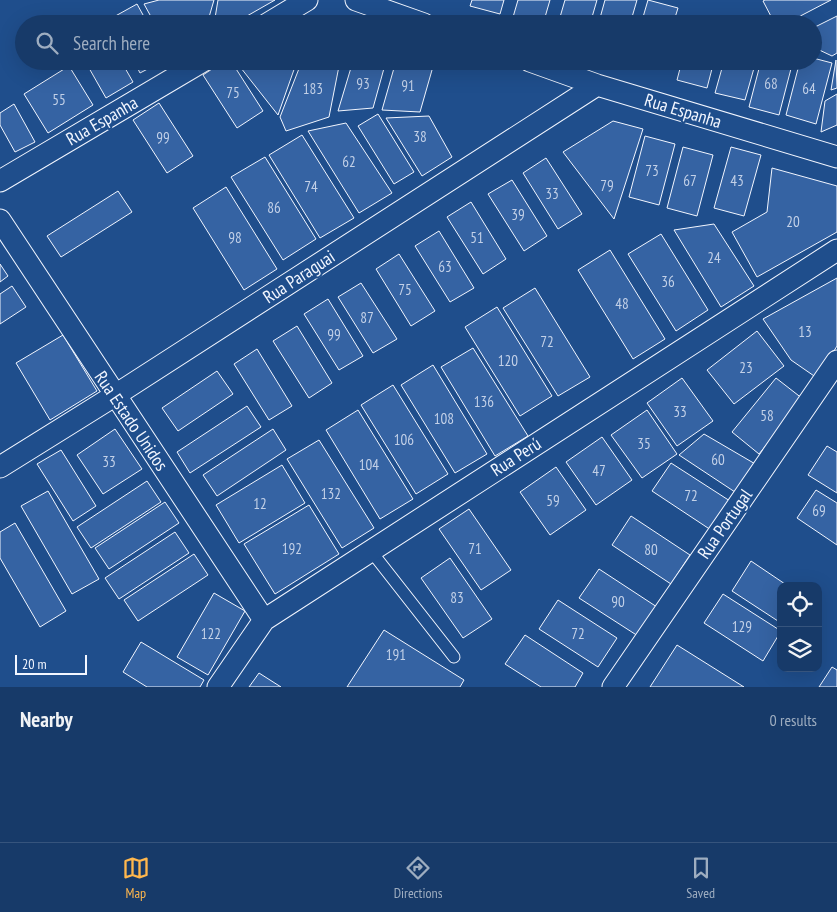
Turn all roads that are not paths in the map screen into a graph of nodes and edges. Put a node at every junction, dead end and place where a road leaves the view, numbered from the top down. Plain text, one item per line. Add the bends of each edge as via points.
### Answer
1 (307, 0) edge
2 (356, 0) edge
3 (282, 15) edge
4 (398, 15) edge
5 (188, 70) edge
6 (555, 70) edge
7 (596, 85) junction
8 (837, 157) edge
9 (0, 181) edge
10 (0, 220) edge
11 (837, 250) edge
12 (837, 361) edge
13 (114, 396) junction
14 (0, 467) edge
15 (371, 551) junction
16 (264, 620) junction
17 (454, 657) dead end
18 (218, 687) edge
19 (613, 687) edge

1 - 3 street
2 - 4 street
5 - 9 street, Rua Espanha
6 - 7 street, Rua Espanha
7 - 8 street, Rua Espanha
7 - 13 street, Rua Paraguai
10 - 13 street, Rua Estado Unidos
11 - 15 street, Rua Perú
12 - 19 street, Rua Portugal
13 - 14 street, Rua Paraguai
13 - 16 street, Rua Estado Unidos
15 - 16 street, Rua Perú
15 - 17 lane
16 - 18 street, Rua Perú

